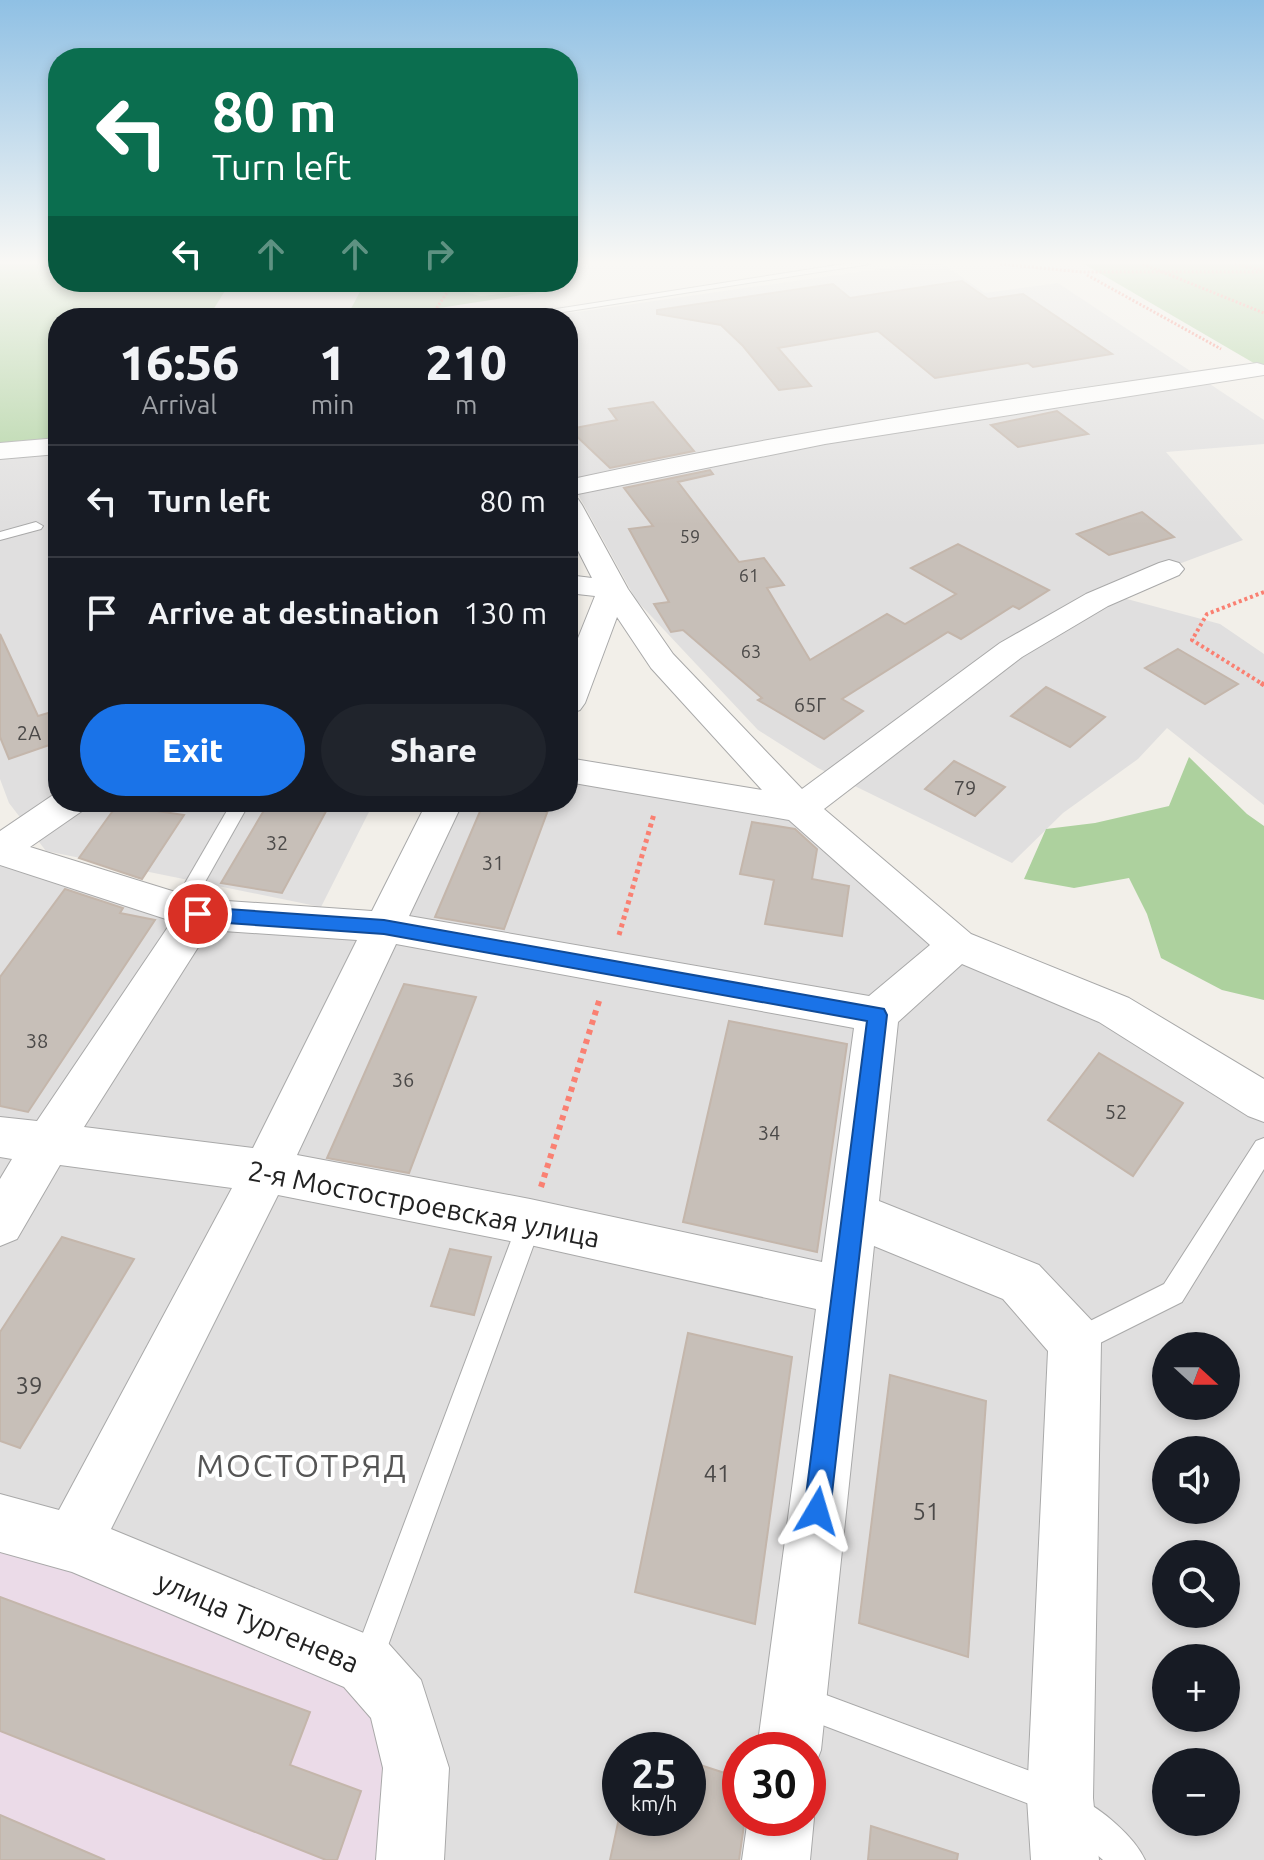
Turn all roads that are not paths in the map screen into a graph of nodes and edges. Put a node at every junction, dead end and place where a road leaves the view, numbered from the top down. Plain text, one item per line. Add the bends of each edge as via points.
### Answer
1 (1257, 370) road end
2 (48, 447) edge
3 (0, 451) edge
4 (578, 486) edge
5 (578, 524) edge
6 (36, 526) dead end
7 (0, 536) edge
8 (1169, 569) dead end
9 (578, 585) edge
10 (613, 589) junction
11 (578, 678) edge
12 (578, 772) edge
13 (800, 809) junction
14 (55, 812) edge
15 (236, 812) edge
16 (440, 812) edge
17 (0, 850) edge
18 (189, 911) junction
19 (384, 927) junction
20 (957, 945) junction
21 (877, 1015) junction
22 (1264, 1102) edge
23 (0, 1137) edge
24 (46, 1146) junction
25 (1264, 1148) edge
26 (266, 1171) junction
27 (853, 1214) junction
28 (530, 1222) junction
29 (0, 1223) edge
30 (844, 1291) junction
31 (1075, 1342) junction
32 (0, 1523) edge
33 (73, 1543) junction
34 (366, 1665) junction
35 (791, 1725) edge
36 (1060, 1798) junction
37 (779, 1836) edge
38 (410, 1860) edge
39 (776, 1860) edge
40 (1065, 1860) edge
41 (1128, 1860) edge

1 - 4 street via 741,451
2 - 3 street
5 - 10 street
6 - 7 lane
8 - 13 street via 1097,600 1011,650
9 - 10 street
10 - 11 street
10 - 13 street via 662,661
12 - 13 street
13 - 20 street
14 - 17 street
15 - 18 lane
16 - 19 street
17 - 18 street
18 - 19 street
18 - 24 street
19 - 21 street
19 - 26 street
20 - 21 street
20 - 22 street via 1114,1010
21 - 27 street
23 - 24 street, 2-я Мостостроевская улица
24 - 26 street, 2-я Мостостроевская улица
24 - 29 street
25 - 31 lane via 1173,1293
26 - 28 street, 2-я Мостостроевская улица
26 - 33 street
27 - 30 street
27 - 31 street via 1021,1282
28 - 30 street, 2-я Мостостроевская улица
28 - 34 lane
30 - 35 street
31 - 36 street
32 - 33 street, улица Тургенева
33 - 34 street, улица Тургенева
34 - 38 street, улица Тургенева via 399,1702 416,1768
35 - 36 lane
36 - 40 street
36 - 41 lane
37 - 39 street

